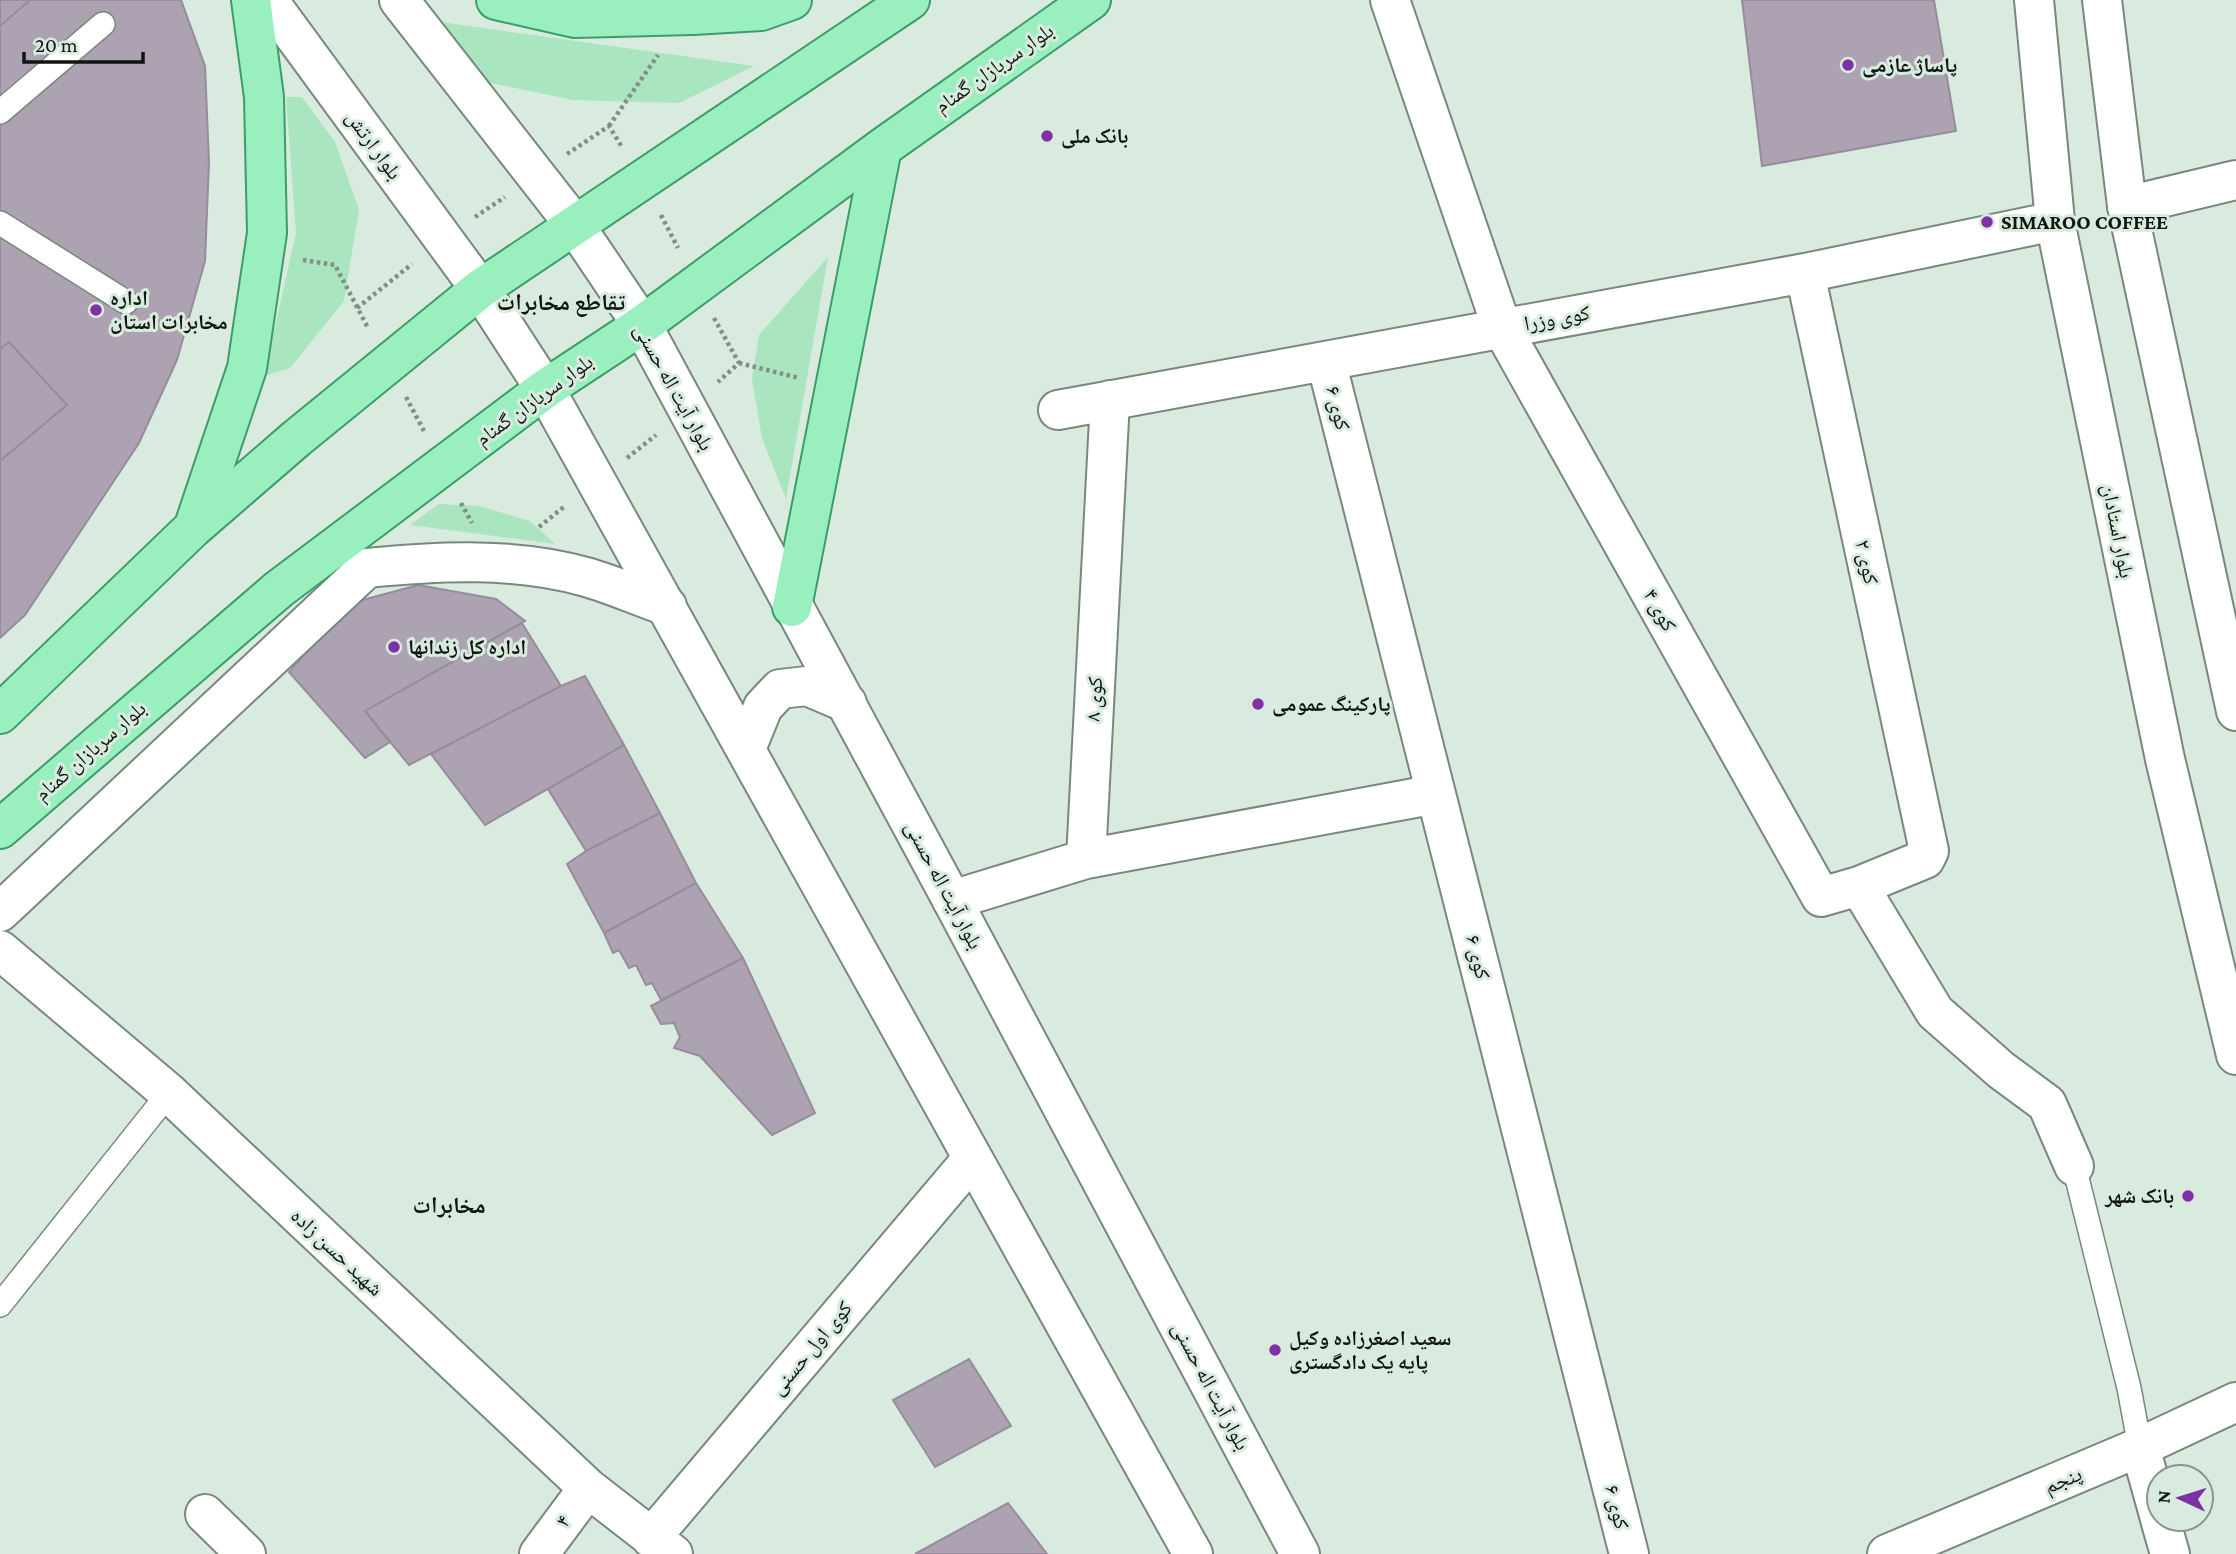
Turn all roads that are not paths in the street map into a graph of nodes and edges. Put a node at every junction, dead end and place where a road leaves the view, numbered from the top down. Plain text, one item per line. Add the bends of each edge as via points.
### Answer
1 (251, 0) edge
2 (268, 0) edge
3 (399, 0) edge
4 (496, 0) edge
5 (792, 0) edge
6 (911, 0) edge
7 (1091, 0) edge
8 (1390, 0) edge
9 (2034, 0) edge
10 (2102, 0) edge
11 (103, 24) dead end
12 (0, 112) edge
13 (882, 148) junction
14 (2236, 180) edge
15 (2127, 206) junction
16 (2055, 221) junction
17 (0, 223) edge
18 (574, 224) junction
19 (1805, 273) junction
20 (480, 289) junction
21 (127, 302) dead end
22 (642, 326) junction
23 (1502, 328) junction
24 (1326, 361) junction
25 (545, 389) junction
26 (1110, 400) junction
27 (1058, 410) dead end
28 (193, 528) junction
29 (367, 568) junction
30 (279, 589) junction
31 (667, 606) junction
32 (792, 607) junction
33 (847, 703) junction
34 (2236, 711) edge
35 (0, 714) edge
36 (747, 749) junction
37 (1437, 794) junction
38 (0, 829) edge
39 (1086, 859) junction
40 (1859, 886) junction
41 (952, 900) junction
42 (0, 912) edge
43 (0, 950) edge
44 (2236, 1055) edge
45 (169, 1093) junction
46 (972, 1159) junction
47 (2074, 1166) joint
48 (0, 1305) edge
49 (2236, 1402) edge
50 (2140, 1447) junction
51 (2145, 1464) edge
52 (588, 1488) junction
53 (205, 1514) dead end
54 (2164, 1533) edge
55 (662, 1546) edge
56 (246, 1554) edge
57 (539, 1554) edge
58 (1193, 1554) edge
59 (1300, 1554) edge
60 (1629, 1554) edge
61 (1887, 1554) edge
62 (2170, 1554) edge

1 - 28 main road via 264,97 267,233 247,368
2 - 20 street, بلوار ارتش
3 - 18 street
4 - 5 main road via 575,18 761,11
6 - 18 main road
7 - 13 main road, بلوار سربازان گمنام
8 - 23 street, کوی ۴
9 - 16 street, بلوار استادان
10 - 15 street
11 - 12 lane
13 - 22 main road, بلوار سربازان گمنام
13 - 32 main road
14 - 15 street
15 - 34 street
16 - 19 street, کوی وزرا
16 - 44 street, بلوار استادان via 2165,759
17 - 21 lane
18 - 20 main road
18 - 22 street, بلوار آیت اله حسنی
19 - 23 street, کوی وزرا
19 - 40 street, کوی ۲ via 1929,851 1925,859
20 - 25 street
20 - 28 main road
22 - 25 main road, بلوار سربازان گمنام
22 - 32 street, بلوار آیت اله حسنی
23 - 24 street, کوی وزرا
23 - 40 street, کوی ۴ via 1821,897
24 - 26 street, کوی وزرا
24 - 37 street, کوی ۶
25 - 30 main road, بلوار سربازان گمنام
25 - 31 street
26 - 27 street, کوی وزرا
26 - 39 street, کوی ۸
28 - 35 main road
29 - 30 street
29 - 31 street via 426,562 509,562 586,577
29 - 42 street
30 - 38 main road, بلوار سربازان گمنام
31 - 36 street
32 - 33 street, بلوار آیت اله حسنی
33 - 36 street via 807,686 780,689 763,707
33 - 41 street, بلوار آیت اله حسنی
36 - 46 street
37 - 39 street
37 - 60 street, کوی ۶
39 - 41 street
40 - 47 street via 1935,1012 2047,1104
41 - 59 street, بلوار آیت اله حسنی
43 - 45 street, شهید حسن زاده
45 - 48 lane
45 - 52 street, شهید حسن زاده
46 - 55 street, کوی اول حسنی
46 - 58 street
47 - 50 lane
49 - 50 street, پنجم
50 - 51 street
50 - 61 street, پنجم
52 - 55 street, شهید حسن زاده
52 - 57 street, ۴
53 - 56 street
54 - 62 street

